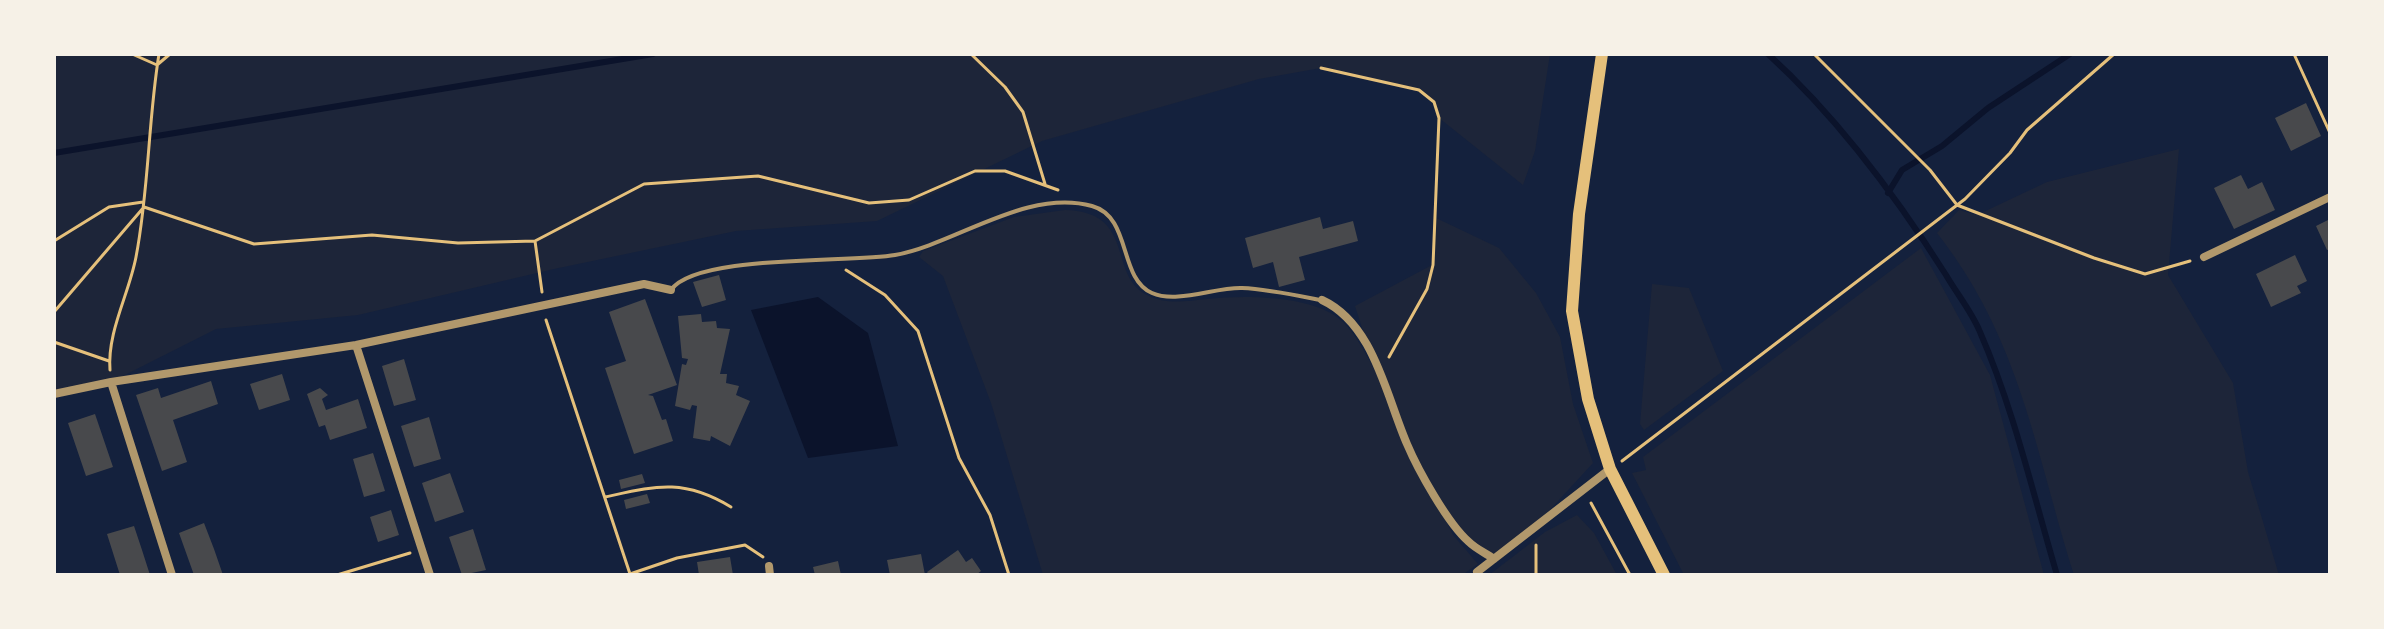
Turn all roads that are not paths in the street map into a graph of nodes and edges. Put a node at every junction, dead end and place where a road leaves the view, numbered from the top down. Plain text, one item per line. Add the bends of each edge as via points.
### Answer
1 (1602, 54) edge
2 (2330, 197) edge
3 (2204, 257) road end
4 (671, 290) joint
5 (1322, 300) joint
6 (356, 345) junction
7 (111, 382) junction
8 (54, 394) edge
9 (1610, 469) junction
10 (1494, 559) junction
11 (1477, 572) dead end
12 (172, 575) edge
13 (430, 575) edge
14 (1664, 575) edge

1 - 9 main road via 1579,214 1572,311 1588,399
2 - 3 street
4 - 5 lane via 676,283 715,271 804,258 896,255 1009,213 1061,204 1094,207 1116,228 1137,281 1151,293 1171,296 1241,288
4 - 6 street via 644,284
5 - 10 street via 1351,321 1367,345 1409,448 1442,505 1467,541
6 - 7 street
6 - 13 street
7 - 8 street
7 - 12 street
9 - 10 street
9 - 14 main road
10 - 11 street

